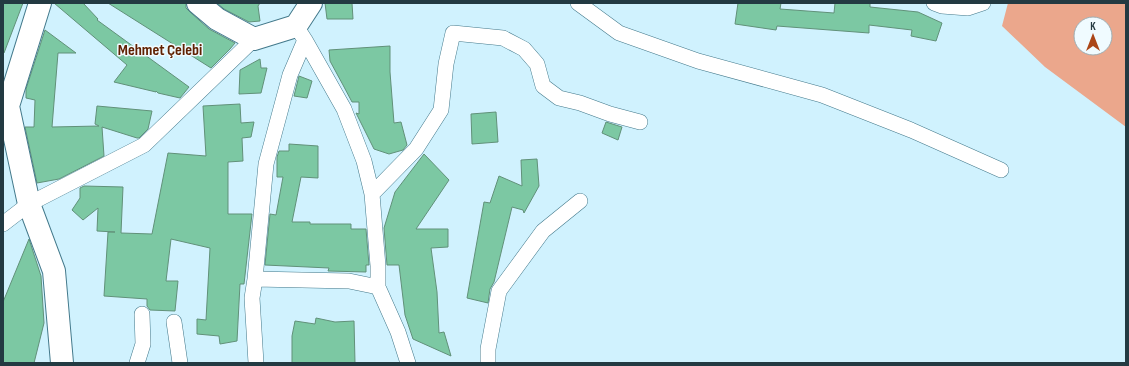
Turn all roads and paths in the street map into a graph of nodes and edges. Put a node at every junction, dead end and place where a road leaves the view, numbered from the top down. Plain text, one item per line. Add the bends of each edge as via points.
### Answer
1 (40, 3) edge
2 (198, 3) edge
3 (311, 3) edge
4 (578, 3) edge
5 (934, 3) edge
6 (984, 3) edge
7 (301, 33) junction
8 (254, 39) junction
9 (6, 110) edge
10 (640, 122) dead end
11 (1001, 170) dead end
12 (372, 194) junction
13 (580, 201) dead end
14 (29, 204) junction
15 (3, 224) edge
16 (255, 279) junction
17 (378, 287) junction
18 (142, 314) dead end
19 (174, 322) dead end
20 (62, 363) edge
21 (137, 363) edge
22 (180, 363) edge
23 (256, 363) edge
24 (408, 363) edge
25 (488, 363) edge

1 - 9 main road
2 - 8 main road via 218,19
3 - 7 main road
4 - 11 street via 619,32 698,61 822,95 911,130
5 - 6 street via 968,8
7 - 8 main road
7 - 12 street via 344,109 364,161
7 - 16 street via 266,164
8 - 14 street via 144,145
9 - 14 main road
10 - 12 street via 559,98 543,86 537,64 524,49 503,38 453,32 446,64 441,110 416,149
12 - 17 street
13 - 25 street via 543,231 499,291 488,349
14 - 15 street
14 - 20 main road via 54,271
16 - 17 street via 349,281
16 - 23 street via 252,298
17 - 24 street via 398,332
18 - 21 street via 143,344
19 - 22 street

